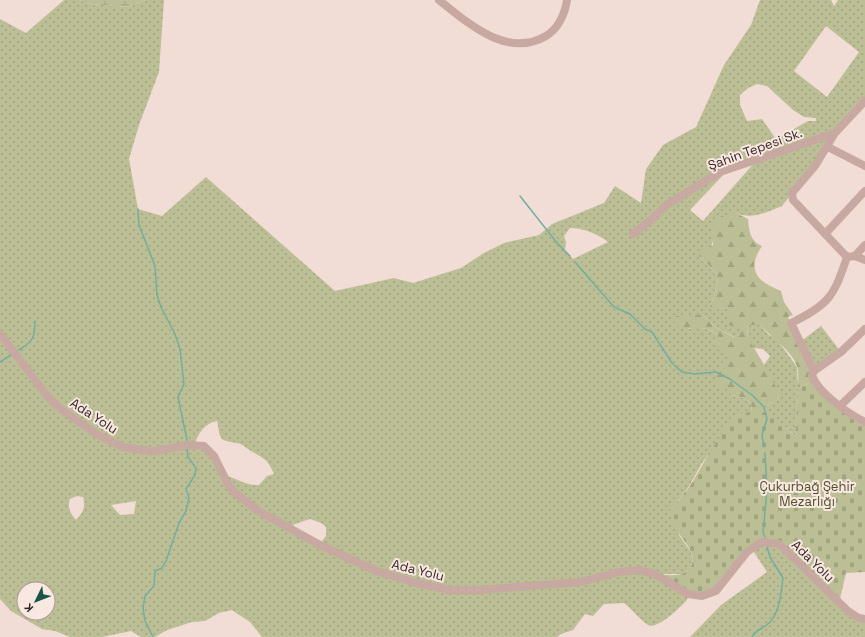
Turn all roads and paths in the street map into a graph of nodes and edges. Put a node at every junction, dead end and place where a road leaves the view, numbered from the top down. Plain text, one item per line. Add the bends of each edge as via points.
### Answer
1 (439, 0) edge
2 (567, 0) edge
3 (865, 101) edge
4 (835, 133) junction
5 (828, 147) junction
6 (865, 166) edge
7 (865, 191) edge
8 (633, 234) dead end
9 (825, 234) junction
10 (865, 245) edge
11 (851, 257) junction
12 (865, 260) edge
13 (865, 329) edge
14 (0, 334) edge
15 (814, 371) junction
16 (865, 382) edge
17 (840, 406) junction
18 (865, 422) edge
19 (865, 619) edge

1 - 2 street via 472,26 496,39 512,43 540,40 550,34 564,14
3 - 4 street, Şahin Tepesi Sk.
4 - 5 street
4 - 8 street, Şahin Tepesi Sk. via 720,172 665,206
5 - 6 street
5 - 9 street via 792,193 793,200
7 - 9 street
9 - 11 street
10 - 11 street
11 - 12 street
11 - 15 street via 830,298 814,312 791,323
13 - 15 street via 841,352
14 - 19 street, Ada Yolu via 48,397 98,435 123,447 141,450 155,451 195,444 204,446 214,456 234,492 251,506 299,535 376,571 397,578 435,588 462,591 580,582 619,572 639,570 655,574 688,594 702,596 716,591 747,552 761,542 779,544 848,611
15 - 17 street via 812,376 819,388
16 - 17 street
17 - 18 street

